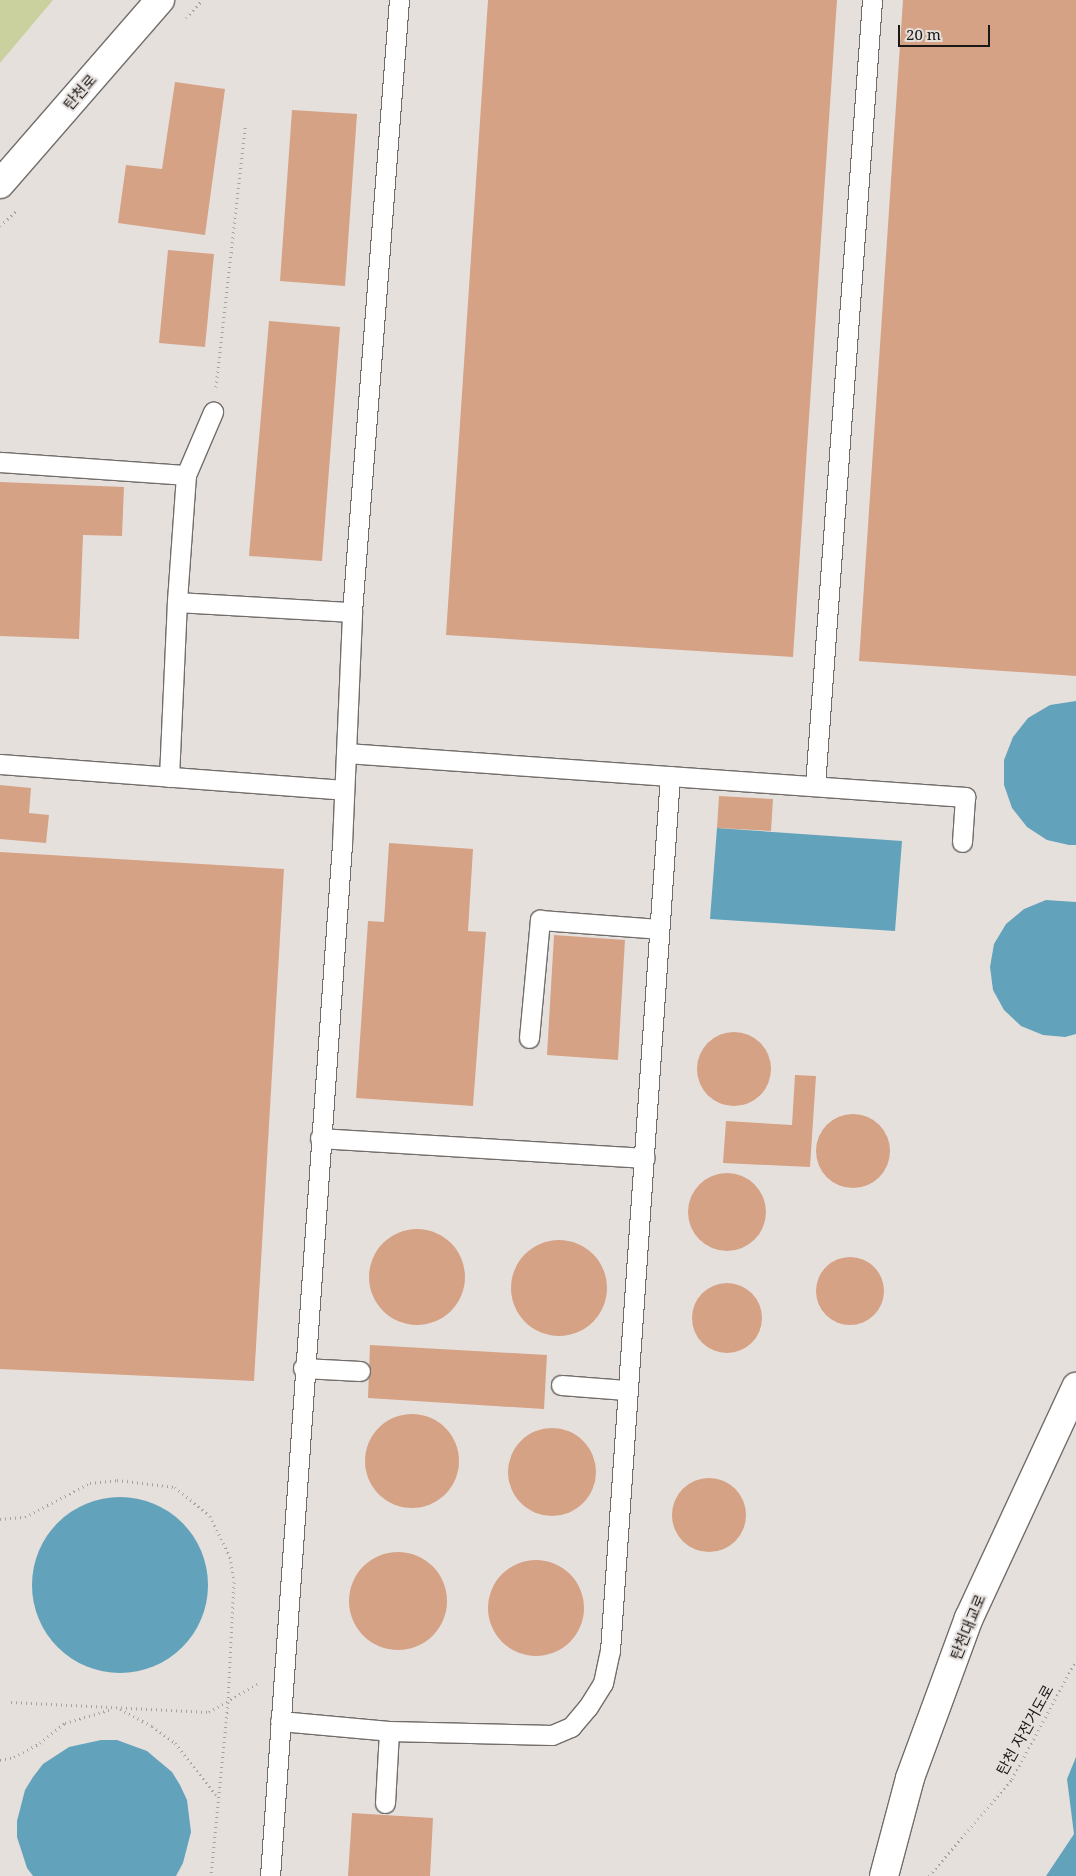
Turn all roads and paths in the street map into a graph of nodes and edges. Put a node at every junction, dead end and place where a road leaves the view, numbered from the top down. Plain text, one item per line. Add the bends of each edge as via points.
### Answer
1 (160, 0) edge
2 (399, 0) edge
3 (872, 0) edge
4 (245, 127) dead end
5 (0, 184) edge
6 (213, 412) joint
7 (0, 462) edge
8 (186, 475) junction
9 (177, 602) junction
10 (352, 612) junction
11 (346, 753) junction
12 (0, 764) edge
13 (670, 776) junction
14 (169, 777) junction
15 (815, 786) junction
16 (344, 790) junction
17 (962, 842) dead end
18 (659, 929) junction
19 (529, 1038) dead end
20 (320, 1138) junction
21 (644, 1158) junction
22 (304, 1368) junction
23 (360, 1371) dead end
24 (561, 1385) dead end
25 (1076, 1387) edge
26 (626, 1390) junction
27 (0, 1519) edge
28 (1076, 1660) edge
29 (284, 1668) junction
30 (11, 1702) dead end
31 (228, 1702) junction
32 (118, 1708) junction
33 (280, 1721) junction
34 (389, 1731) junction
35 (0, 1760) edge
36 (216, 1796) junction
37 (385, 1803) dead end
38 (211, 1876) edge
39 (270, 1876) edge
40 (884, 1876) edge
41 (929, 1876) edge

1 - 5 street, 탄천로
2 - 10 lane
3 - 15 lane
4 - 6 path
6 - 8 lane
7 - 8 lane
8 - 9 lane
9 - 10 lane
9 - 14 lane
10 - 11 lane
11 - 13 lane
11 - 16 lane
12 - 14 lane
13 - 15 lane
13 - 18 lane
14 - 16 lane
15 - 17 lane via 965,797
16 - 20 lane
18 - 19 lane via 540,920
18 - 21 lane
20 - 21 lane
20 - 22 lane
21 - 26 lane
22 - 23 lane
22 - 29 lane
24 - 26 lane
25 - 40 street, 탄천대교로 via 969,1618 910,1778
26 - 34 lane via 610,1651 603,1683 588,1708 571,1726 552,1735
27 - 31 path via 25,1518 90,1483 117,1480 175,1486 198,1503 210,1516 230,1557 234,1582
28 - 41 path, 탄천 자전거도로 via 1012,1779
29 - 31 path
29 - 33 lane
30 - 32 path
31 - 32 path via 209,1712
31 - 36 path
32 - 35 path via 65,1724 40,1743 14,1757
32 - 36 path via 175,1743
33 - 34 lane
33 - 39 lane
34 - 37 lane
36 - 38 path

